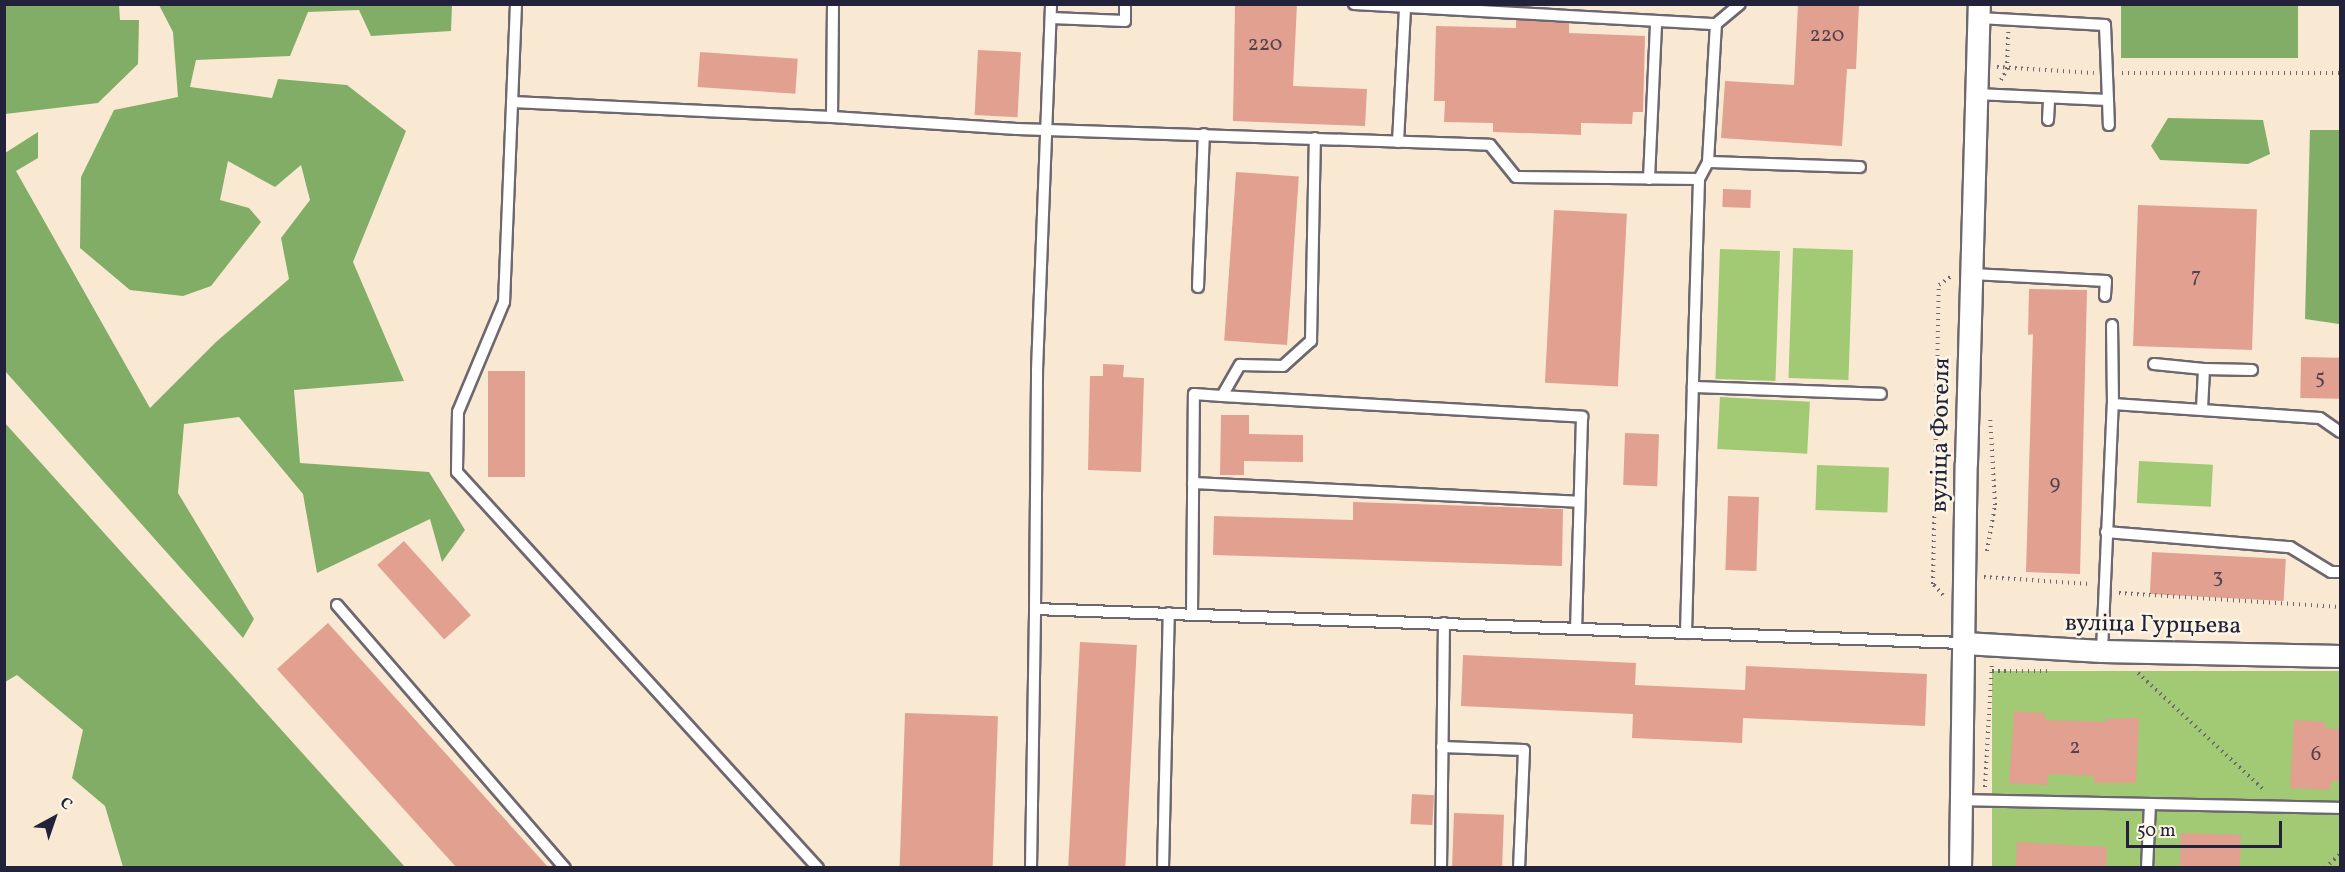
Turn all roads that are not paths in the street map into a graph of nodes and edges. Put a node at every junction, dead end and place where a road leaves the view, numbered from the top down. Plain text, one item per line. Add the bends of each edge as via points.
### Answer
1 (516, 4) edge
2 (833, 4) edge
3 (1051, 4) edge
4 (1125, 4) edge
5 (1354, 4) edge
6 (1740, 4) edge
7 (1405, 7) junction
8 (1979, 11) edge
9 (1051, 18) junction
10 (1656, 21) junction
11 (1716, 24) junction
12 (1976, 94) junction
13 (2049, 98) junction
14 (2108, 100) junction
15 (512, 102) junction
16 (832, 117) junction
17 (2048, 120) dead end
18 (2109, 125) dead end
19 (1048, 128) junction
20 (1204, 134) junction
21 (1315, 138) junction
22 (1398, 142) junction
23 (1708, 162) junction
24 (1860, 167) dead end
25 (1649, 179) junction
26 (1699, 179) junction
27 (1972, 274) junction
28 (1198, 287) dead end
29 (2105, 296) dead end
30 (2112, 325) dead end
31 (2154, 364) dead end
32 (2204, 369) junction
33 (2252, 370) dead end
34 (1693, 387) junction
35 (1881, 394) dead end
36 (1222, 396) junction
37 (2113, 404) junction
38 (2202, 409) junction
39 (2340, 432) edge
40 (1193, 483) junction
41 (1580, 502) junction
42 (2106, 532) junction
43 (2340, 572) edge
44 (338, 605) dead end
45 (1035, 609) junction
46 (1169, 613) junction
47 (1192, 615) junction
48 (1444, 623) junction
49 (1576, 629) junction
50 (1686, 633) junction
51 (1964, 643) junction
52 (2102, 651) junction
53 (2340, 656) edge
54 (1442, 747) junction
55 (1962, 800) junction
56 (2150, 804) junction
57 (2340, 808) edge
58 (565, 867) edge
59 (818, 867) edge
60 (1031, 867) edge
61 (1163, 867) edge
62 (1441, 867) edge
63 (1519, 867) edge
64 (1960, 867) edge
65 (2146, 867) edge

1 - 15 lane
2 - 16 lane
3 - 9 lane
4 - 9 lane via 1125,21
5 - 7 lane
6 - 11 lane
7 - 10 lane
7 - 22 lane
8 - 12 street, вуліца Фогеля
8 - 14 lane via 2105,25
9 - 19 lane
10 - 11 lane
10 - 25 lane
11 - 23 lane
12 - 13 lane
12 - 27 street, вуліца Фогеля
13 - 14 lane
13 - 17 lane
14 - 18 lane
15 - 16 lane
15 - 59 lane via 504,302 458,412 458,472
16 - 19 lane
19 - 20 lane
19 - 45 lane via 1037,370
20 - 21 lane
20 - 28 lane
21 - 22 lane
21 - 36 lane via 1311,341 1283,366 1240,365
22 - 25 lane via 1490,145 1516,177
23 - 24 lane
23 - 26 lane
25 - 26 lane
26 - 34 lane
27 - 29 lane via 2106,281
27 - 51 street, вуліца Фогеля
30 - 37 lane
31 - 32 lane
32 - 33 lane
32 - 38 lane
34 - 35 lane
34 - 50 lane
36 - 40 lane via 1194,393
36 - 41 lane via 1582,417
37 - 38 lane
37 - 42 lane
38 - 39 lane via 2320,418
40 - 41 lane
40 - 47 lane
41 - 49 lane
42 - 43 lane via 2290,547 2331,572
42 - 52 lane
44 - 58 lane
45 - 46 lane
45 - 60 lane
46 - 47 lane
46 - 61 lane
47 - 48 lane
48 - 49 lane
48 - 54 lane
49 - 50 lane
50 - 51 lane
51 - 52 street, вуліца Гурцьева
51 - 55 street, вуліца Фогеля
52 - 53 street, вуліца Гурцьева
54 - 62 lane
54 - 63 lane via 1524,750
55 - 56 lane
55 - 64 street, вуліца Фогеля
56 - 57 lane
56 - 65 lane

